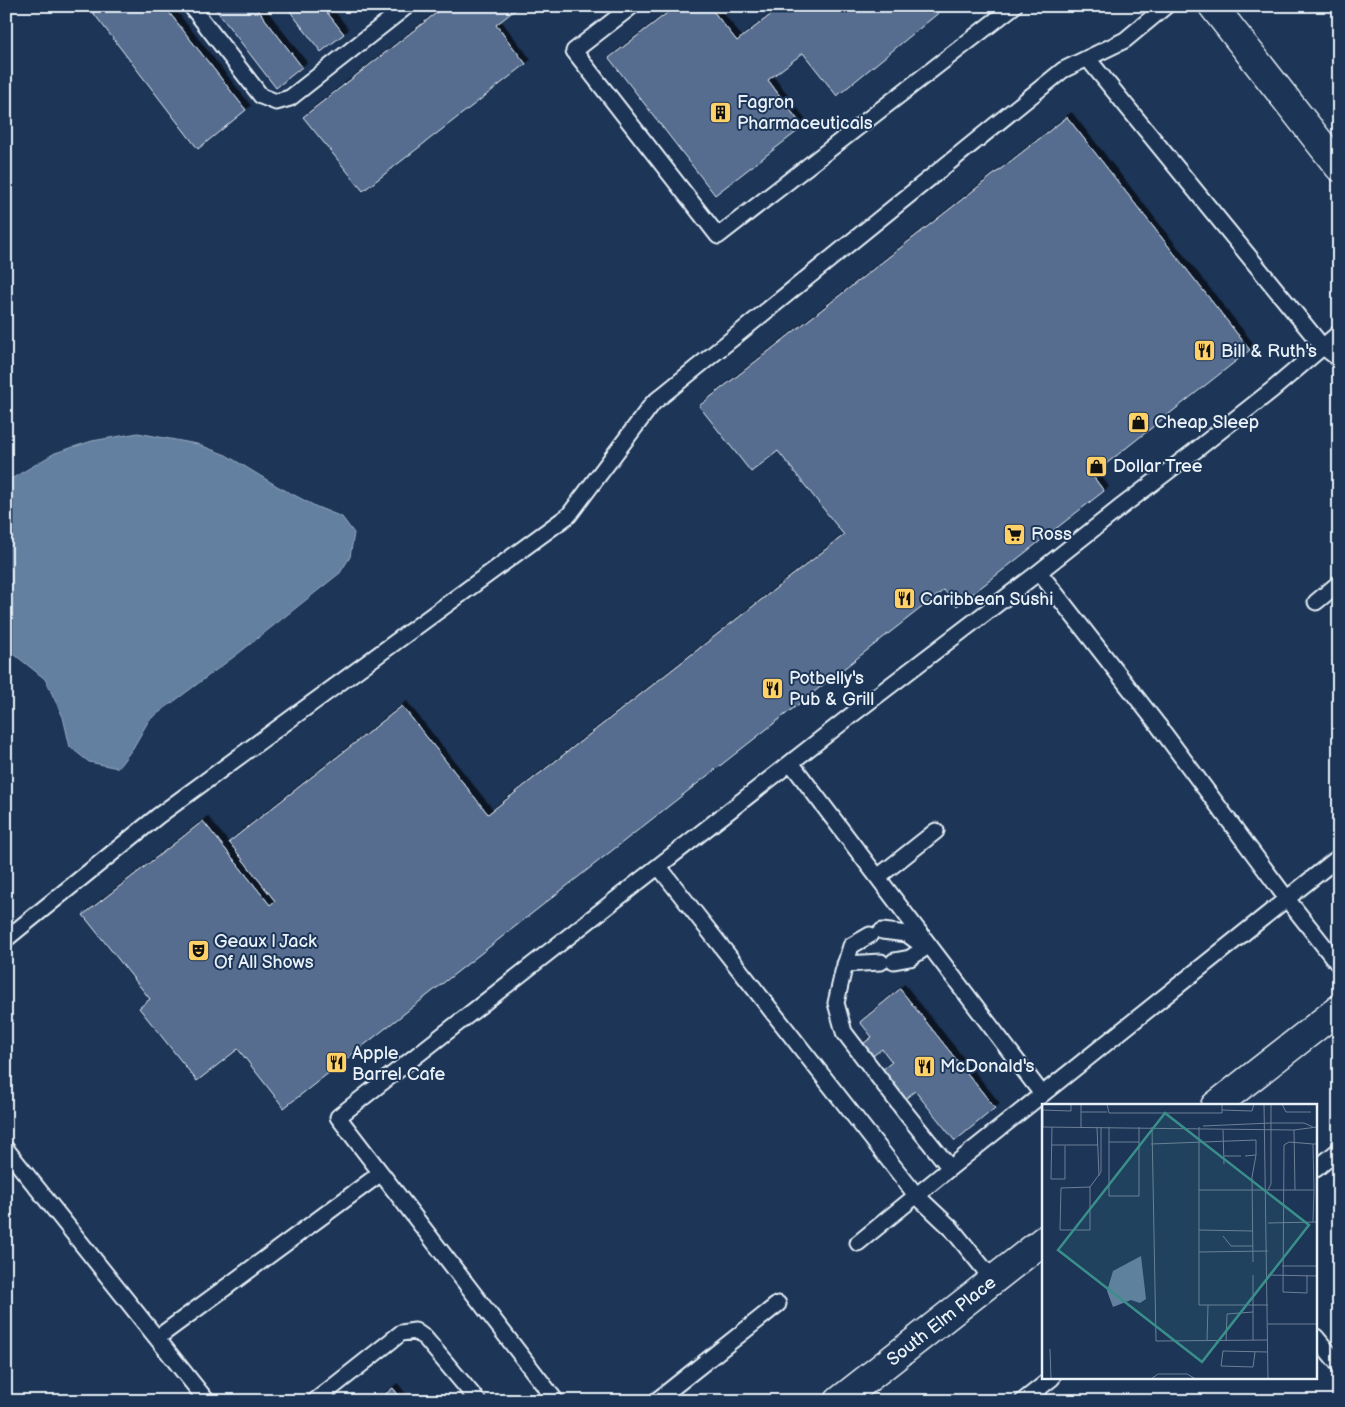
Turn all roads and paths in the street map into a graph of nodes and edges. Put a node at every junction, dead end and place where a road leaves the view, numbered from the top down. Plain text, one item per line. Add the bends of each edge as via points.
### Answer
1 (191, 6) edge
2 (407, 6) edge
3 (632, 6) edge
4 (1014, 6) edge
5 (1166, 6) edge
6 (1213, 6) edge
7 (1088, 59) junction
8 (1339, 167) edge
9 (1339, 333) edge
10 (1322, 346) junction
11 (1339, 359) edge
12 (1039, 572) junction
13 (1339, 583) edge
14 (1316, 602) dead end
15 (791, 763) junction
16 (936, 831) dead end
17 (1339, 857) edge
18 (659, 867) junction
19 (878, 877) junction
20 (1287, 899) junction
21 (6, 939) edge
22 (929, 949) junction
23 (845, 964) junction
24 (1339, 965) edge
25 (1339, 1008) edge
26 (1042, 1094) junction
27 (1218, 1104) edge
28 (6, 1149) edge
29 (1339, 1150) edge
30 (1318, 1167) edge
31 (950, 1168) junction
32 (381, 1172) junction
33 (916, 1195) junction
34 (1042, 1242) edge
35 (858, 1243) dead end
36 (993, 1280) junction
37 (778, 1304) dead end
38 (157, 1338) junction
39 (1318, 1339) edge
40 (1339, 1365) edge
41 (1049, 1380) edge
42 (844, 1399) edge
43 (207, 1401) edge
44 (315, 1401) edge
45 (478, 1401) edge
46 (556, 1401) edge
47 (656, 1401) edge
48 (1023, 1401) edge

1 - 2 lane via 261,96 276,102 290,98
3 - 4 lane via 574,51 718,236
5 - 7 lane via 1125,40
6 - 8 main road
7 - 10 lane
7 - 21 lane via 1063,70 653,403 569,515 158,816
9 - 10 lane
10 - 11 lane
10 - 12 lane via 1272,390
12 - 15 lane
12 - 20 lane
13 - 14 lane
15 - 18 lane
15 - 19 lane
16 - 19 lane
17 - 20 lane
18 - 32 lane via 338,1117
18 - 33 lane
19 - 22 lane
20 - 24 lane
20 - 26 lane
22 - 23 lane via 910,958
22 - 23 lane via 907,934 876,933 851,946
22 - 26 lane
23 - 31 lane via 836,1002 844,1032
25 - 27 main road
26 - 31 lane
28 - 38 lane
29 - 30 lane
31 - 33 lane
32 - 38 lane
32 - 46 lane
33 - 35 lane
33 - 36 lane via 951,1228
34 - 36 main road, South Elm Place
36 - 42 main road, South Elm Place
37 - 47 lane
38 - 43 lane
39 - 40 lane
41 - 48 lane
44 - 45 lane via 401,1333 415,1331 425,1338

